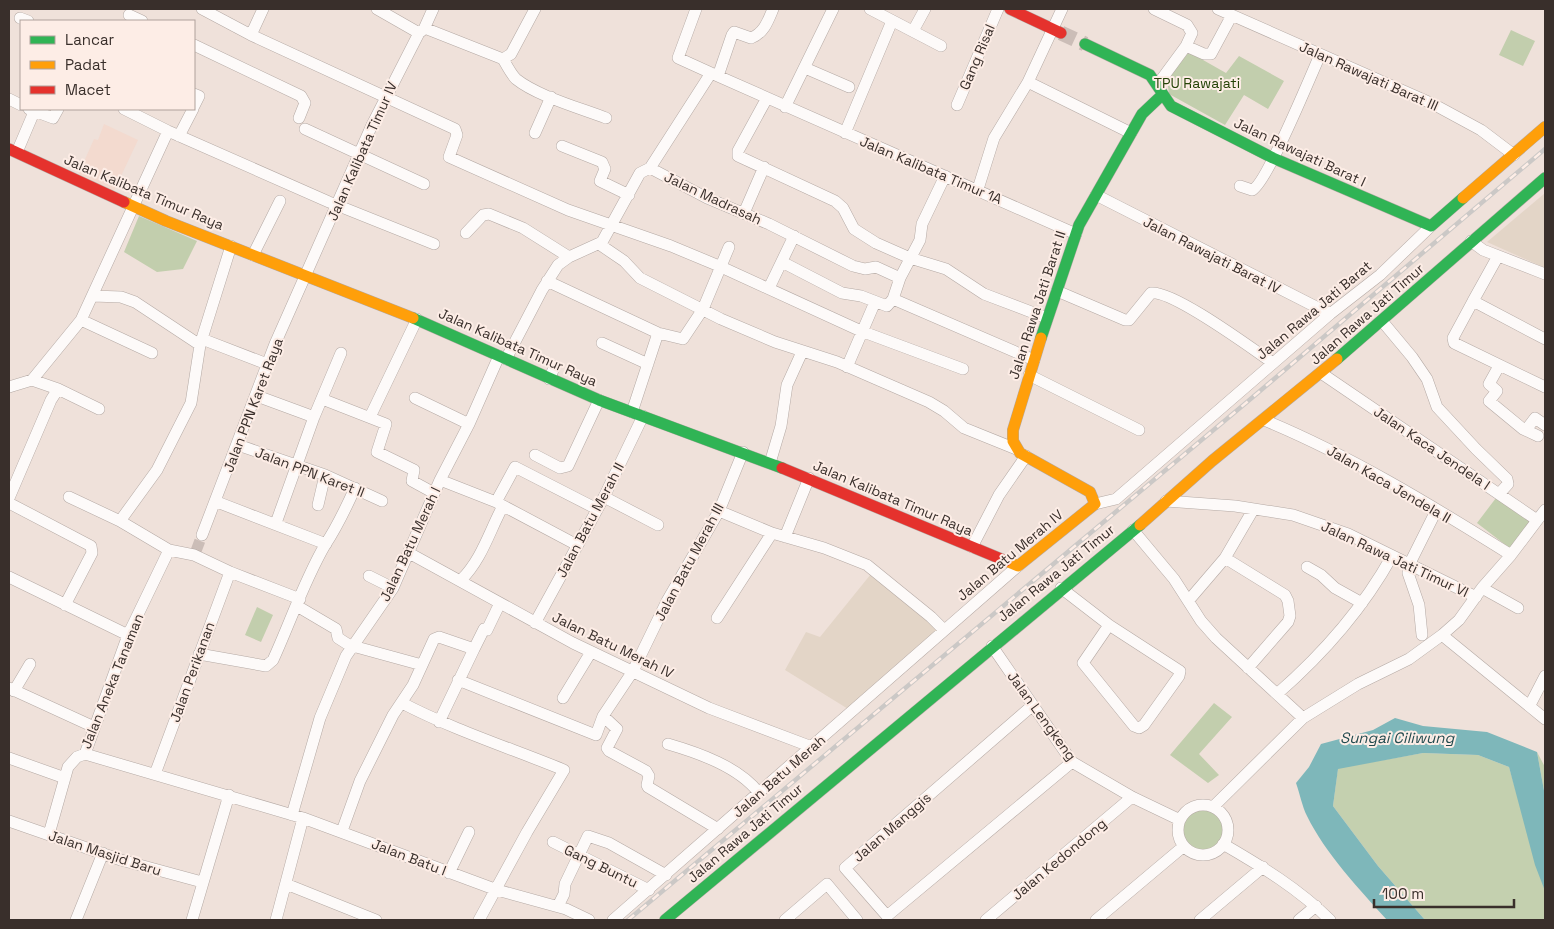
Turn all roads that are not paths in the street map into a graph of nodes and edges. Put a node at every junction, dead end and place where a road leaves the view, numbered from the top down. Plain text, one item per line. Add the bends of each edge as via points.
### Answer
1 (202, 9) edge
2 (263, 9) edge
3 (377, 9) edge
4 (535, 9) edge
5 (696, 9) edge
6 (773, 9) edge
7 (833, 9) edge
8 (870, 9) edge
9 (925, 9) edge
10 (998, 9) edge
11 (1010, 9) edge
12 (1062, 9) edge
13 (1154, 9) edge
14 (1218, 9) edge
15 (431, 10) edge
16 (1232, 15) junction
17 (891, 16) edge
18 (421, 31) junction
19 (913, 31) junction
20 (1056, 31) junction
21 (251, 35) junction
22 (1085, 44) tunnel mouth
23 (195, 45) edge
24 (941, 46) dead end
25 (1186, 46) junction
26 (1320, 54) junction
27 (503, 60) junction
28 (805, 68) junction
29 (714, 74) junction
30 (1028, 82) junction
31 (1158, 84) junction
32 (849, 87) dead end
33 (195, 94) edge
34 (1162, 95) junction
35 (385, 96) junction
36 (551, 97) junction
37 (767, 98) junction
38 (195, 104) edge
39 (957, 105) dead end
40 (785, 107) junction
41 (32, 110) edge
42 (57, 110) edge
43 (126, 110) edge
44 (192, 110) edge
45 (298, 118) dead end
46 (606, 118) dead end
47 (1545, 127) edge
48 (305, 129) dead end
49 (168, 131) junction
50 (535, 132) dead end
51 (845, 133) junction
52 (1131, 133) junction
53 (179, 136) junction
54 (562, 146) dead end
55 (13, 150) edge
56 (359, 154) junction
57 (1514, 155) junction
58 (1273, 158) junction
59 (764, 167) junction
60 (650, 168) junction
61 (945, 176) junction
62 (1545, 178) edge
63 (424, 184) dead end
64 (1240, 186) dead end
65 (978, 189) junction
66 (1545, 191) edge
67 (629, 195) junction
68 (1096, 195) junction
69 (280, 201) dead end
70 (337, 205) junction
71 (133, 207) junction
72 (744, 213) junction
73 (1431, 226) junction
74 (613, 227) junction
75 (466, 233) dead end
76 (1076, 234) junction
77 (794, 236) junction
78 (434, 244) dead end
79 (599, 244) junction
80 (1471, 245) junction
81 (231, 246) junction
82 (729, 247) dead end
83 (253, 255) junction
84 (1498, 256) junction
85 (569, 257) junction
86 (910, 258) junction
87 (782, 262) junction
88 (719, 266) junction
89 (1545, 274) edge
90 (305, 276) junction
91 (900, 278) junction
92 (547, 281) junction
93 (768, 288) junction
94 (1057, 290) junction
95 (93, 296) junction
96 (893, 299) junction
97 (1472, 301) junction
98 (875, 302) junction
99 (703, 309) junction
100 (1330, 314) junction
101 (1047, 318) junction
102 (80, 320) junction
103 (417, 320) junction
104 (1382, 321) junction
105 (861, 331) junction
106 (658, 334) junction
107 (1545, 339) edge
108 (201, 342) junction
109 (602, 343) dead end
110 (802, 352) junction
111 (152, 353) dead end
112 (341, 353) dead end
113 (502, 357) junction
114 (1034, 360) junction
115 (1273, 363) junction
116 (267, 364) junction
117 (648, 364) junction
118 (555, 366) dead end
119 (1499, 366) junction
120 (847, 367) junction
121 (963, 369) dead end
122 (1029, 375) junction
123 (1326, 377) junction
124 (549, 379) junction
125 (32, 380) junction
126 (9, 387) edge
127 (1545, 388) edge
128 (58, 389) junction
129 (257, 396) junction
130 (415, 398) dead end
131 (322, 399) junction
132 (599, 400) junction
133 (99, 408) dead end
134 (632, 412) junction
135 (643, 416) junction
136 (314, 417) junction
137 (370, 417) junction
138 (1264, 420) junction
139 (469, 424) junction
140 (1545, 425) edge
141 (1139, 430) dead end
142 (1523, 432) junction
143 (1538, 436) dead end
144 (238, 445) junction
145 (743, 452) junction
146 (1021, 452) junction
147 (535, 455) dead end
148 (770, 463) junction
149 (296, 464) junction
150 (325, 475) junction
151 (809, 478) junction
152 (440, 480) junction
153 (355, 488) junction
154 (434, 493) junction
155 (1500, 494) junction
156 (69, 497) dead end
157 (604, 497) junction
158 (9, 498) edge
159 (1166, 501) junction
160 (217, 502) junction
161 (382, 502) dead end
162 (9, 503) edge
163 (499, 504) junction
164 (1095, 504) junction
165 (318, 505) dead end
166 (597, 510) junction
167 (1253, 510) junction
168 (1545, 510) edge
169 (718, 511) junction
170 (1436, 511) junction
171 (1534, 519) junction
172 (120, 521) junction
173 (276, 523) junction
174 (658, 526) dead end
175 (1133, 530) junction
176 (772, 533) junction
177 (202, 535) tunnel mouth
178 (785, 538) junction
179 (326, 544) junction
180 (577, 544) junction
181 (972, 547) junction
182 (169, 550) junction
183 (409, 553) junction
184 (1511, 555) junction
185 (1392, 556) junction
186 (1224, 558) junction
187 (1409, 565) junction
188 (1018, 566) junction
189 (1306, 567) dead end
190 (230, 572) junction
191 (369, 576) dead end
192 (9, 577) edge
193 (461, 580) junction
194 (393, 588) junction
195 (1061, 588) junction
196 (1479, 592) junction
197 (1189, 600) junction
198 (299, 602) junction
199 (500, 603) junction
200 (1362, 603) junction
201 (65, 605) junction
202 (1518, 608) dead end
203 (717, 618) dead end
204 (535, 623) junction
205 (1109, 625) junction
206 (944, 630) junction
207 (1422, 635) dead end
208 (1442, 635) junction
209 (128, 636) junction
210 (353, 646) junction
211 (992, 646) junction
212 (474, 649) junction
213 (591, 652) junction
214 (199, 654) junction
215 (30, 664) dead end
216 (422, 665) junction
217 (1248, 668) junction
218 (632, 671) junction
219 (1545, 676) edge
220 (458, 680) junction
221 (12, 690) edge
222 (1277, 694) junction
223 (563, 698) dead end
224 (402, 703) junction
225 (1033, 705) junction
226 (1530, 705) junction
227 (603, 716) junction
228 (1303, 718) junction
229 (1545, 719) edge
230 (439, 722) junction
231 (94, 727) junction
232 (668, 744) dead end
233 (812, 747) junction
234 (85, 754) junction
235 (9, 758) edge
236 (1072, 762) junction
237 (156, 774) junction
238 (65, 778) junction
239 (759, 793) junction
240 (229, 795) junction
241 (1132, 797) junction
242 (1215, 804) junction
243 (298, 816) junction
244 (1180, 820) junction
245 (9, 821) edge
246 (718, 828) junction
247 (342, 831) junction
248 (469, 832) dead end
249 (49, 834) junction
250 (553, 842) dead end
251 (1223, 844) junction
252 (1184, 846) junction
253 (103, 853) junction
254 (579, 854) junction
255 (1263, 867) junction
256 (449, 873) junction
257 (666, 875) junction
258 (202, 882) junction
259 (286, 884) junction
260 (497, 890) junction
261 (649, 890) junction
262 (558, 906) junction
263 (1316, 906) junction
264 (354, 916) edge
265 (371, 919) edge
266 (76, 920) edge
267 (192, 920) edge
268 (276, 920) edge
269 (479, 920) edge
270 (589, 920) edge
271 (614, 920) edge
272 (665, 920) edge
273 (785, 920) edge
274 (858, 920) edge
275 (986, 920) edge
276 (1096, 920) edge
277 (1200, 920) edge
278 (1299, 920) edge
279 (1330, 920) edge

1 - 21 street
2 - 21 street
3 - 18 street
4 - 27 street via 511,54
5 - 29 street, Jalan Kalibata Timur 1A via 678,58
6 - 29 street via 758,36 751,38 734,32
7 - 28 street
8 - 17 street
9 - 19 street
10 - 39 street, Gang Risal
11 - 20 street
12 - 20 street
13 - 25 street via 1190,27 1192,33
14 - 16 street, Jalan Rawajati Barat III
15 - 18 street, Jalan Kalibata Timur IV
16 - 25 street via 1211,54
16 - 26 street, Jalan Rawajati Barat III
17 - 19 street
17 - 51 street
18 - 27 street
18 - 35 street, Jalan Kalibata Timur IV
19 - 24 street
20 - 30 street
21 - 35 street
22 - 31 street via 1145,72
23 - 45 street via 301,96 305,103
25 - 31 street
26 - 57 street, Jalan Rawajati Barat III via 1433,104 1481,130
26 - 58 street
27 - 36 street via 517,79
28 - 32 street
28 - 40 street
29 - 37 street, Jalan Kalibata Timur 1A
29 - 60 street
30 - 52 street
30 - 65 street via 994,138
31 - 34 street
33 - 38 street via 199,96
34 - 52 street, Jalan Rawa Jati Barat II via 1147,107
34 - 58 street, Jalan Rawajati Barat I via 1171,106
35 - 56 street, Jalan Kalibata Timur IV
35 - 74 street via 455,129 457,135 449,157
36 - 46 street
36 - 50 street
37 - 40 street, Jalan Kalibata Timur 1A
37 - 59 street via 737,153
40 - 51 street, Jalan Kalibata Timur 1A
41 - 42 street via 53,118
41 - 55 street
43 - 49 street
44 - 53 street
47 - 57 street, Jalan Rawa Jati Barat
48 - 56 street
49 - 53 street
49 - 71 street
51 - 61 street, Jalan Kalibata Timur 1A
52 - 68 street, Jalan Rawa Jati Barat II
53 - 70 street
54 - 67 street via 602,162 605,169 600,181
55 - 71 street, Jalan Kalibata Timur Raya
56 - 63 street
56 - 70 street, Jalan Kalibata Timur IV
57 - 73 street, Jalan Rawa Jati Barat
58 - 64 street via 1255,189
58 - 73 street, Jalan Rawajati Barat I
59 - 72 street
59 - 86 street via 835,201 859,234
60 - 67 street, Jalan Madrasah via 640,173
60 - 72 street, Jalan Madrasah
61 - 65 street, Jalan Kalibata Timur 1A
61 - 86 street
62 - 80 street, Jalan Rawa Jati Timur
65 - 76 street, Jalan Kalibata Timur 1A
66 - 80 street, Jalan Rawa Jati Timur
67 - 74 street, Jalan Madrasah
68 - 76 street, Jalan Rawa Jati Barat II
68 - 100 street, Jalan Rawajati Barat IV
69 - 83 street
70 - 78 street
70 - 90 street, Jalan Kalibata Timur IV
71 - 81 street, Jalan Kalibata Timur Raya
71 - 95 street
72 - 77 street, Jalan Madrasah
73 - 100 street, Jalan Rawa Jati Barat via 1380,275
74 - 79 street, Jalan Madrasah
74 - 88 street
75 - 85 street via 483,215 489,214 524,228
76 - 94 street, Jalan Rawa Jati Barat II
77 - 87 street
77 - 91 street, Jalan Madrasah via 853,266 876,267
79 - 85 street, Jalan Madrasah
79 - 99 street via 624,261 640,278
80 - 84 street
80 - 104 street, Jalan Rawa Jati Timur
81 - 83 street, Jalan Kalibata Timur Raya
81 - 108 street
82 - 88 street
83 - 90 street, Jalan Kalibata Timur Raya
84 - 89 street
84 - 97 street
85 - 92 street, Jalan Madrasah
86 - 91 street
86 - 101 street via 946,269 984,294
87 - 93 street
87 - 98 street via 829,288
88 - 93 street
88 - 99 street
90 - 103 street, Jalan Kalibata Timur Raya
90 - 116 street, Jalan PPN Karet Raya
91 - 96 street
92 - 106 street
92 - 113 street, Jalan Madrasah
93 - 105 street
94 - 101 street, Jalan Rawa Jati Barat II
94 - 115 street via 1129,320 1152,293 1163,294
95 - 102 street
95 - 108 street via 121,297 134,302
96 - 98 street via 887,306
96 - 114 street
97 - 107 street
97 - 119 street via 1452,341
98 - 105 street
99 - 106 street via 683,339
99 - 110 street
100 - 115 street, Jalan Rawa Jati Barat
101 - 114 street, Jalan Rawa Jati Barat II
102 - 111 street
102 - 125 street
103 - 113 street, Jalan Kalibata Timur Raya
103 - 137 street
104 - 123 street, Jalan Rawa Jati Timur
104 - 155 street via 1427,379 1436,407 1507,479 1508,484
105 - 120 street
105 - 121 street
106 - 117 street
108 - 116 street
108 - 172 street via 192,403 157,470
109 - 117 street
110 - 120 street
110 - 148 street via 787,385 781,426
112 - 131 street
113 - 124 street, Jalan Kalibata Timur Raya
113 - 139 street, Jalan Batu Merah I
114 - 122 street, Jalan Rawa Jati Barat II
115 - 164 street, Jalan Rawa Jati Barat via 1116,498
116 - 129 street, Jalan PPN Karet Raya
117 - 134 street
118 - 124 street
119 - 127 street
119 - 142 street via 1489,384 1497,391 1489,400
120 - 146 street via 929,402 964,428
122 - 141 street
122 - 146 street, Jalan Rawa Jati Barat II via 1013,430
123 - 138 street, Jalan Rawa Jati Timur
123 - 155 street, Jalan Kaca Jendela I
124 - 132 street, Jalan Kalibata Timur Raya
125 - 126 street
125 - 128 street
128 - 133 street
128 - 158 street
129 - 136 street
129 - 144 street, Jalan PPN Karet Raya
130 - 139 street
131 - 136 street
131 - 137 street
132 - 134 street, Jalan Kalibata Timur Raya
132 - 147 street via 568,466 560,468
134 - 135 street, Jalan Kalibata Timur Raya
135 - 145 street, Jalan Kalibata Timur Raya
135 - 157 street, Jalan Batu Merah II
136 - 149 street
137 - 154 street via 387,424 377,452 414,470 412,481
138 - 159 street, Jalan Rawa Jati Timur
138 - 170 street, Jalan Kaca Jendela II via 1317,443
139 - 152 street, Jalan Batu Merah I
140 - 142 street via 1535,418
142 - 143 street
144 - 149 street, Jalan PPN Karet II
144 - 160 street, Jalan PPN Karet Raya
145 - 148 street, Jalan Kalibata Timur Raya
145 - 169 street, Jalan Batu Merah III
146 - 164 street via 1085,488
146 - 181 street
148 - 151 street, Jalan Kalibata Timur Raya
149 - 150 street, Jalan PPN Karet II
149 - 173 street
150 - 153 street, Jalan PPN Karet II
150 - 165 street
151 - 178 street
151 - 181 street, Jalan Kalibata Timur Raya
152 - 154 street, Jalan Batu Merah I
152 - 163 street
153 - 161 street, Jalan PPN Karet II
153 - 179 street via 338,528
154 - 183 street, Jalan Batu Merah I
155 - 171 street, Jalan Kaca Jendela I
156 - 172 street
157 - 166 street, Jalan Batu Merah II
157 - 174 street
159 - 167 street, Jalan Rawa Jati Timur VI
159 - 175 street, Jalan Rawa Jati Timur
160 - 173 street
160 - 177 street, Jalan PPN Karet Raya
162 - 201 street via 91,546 92,554
163 - 166 street via 514,467
163 - 180 street
163 - 193 street via 482,553
164 - 188 street, Jalan Batu Merah IV
166 - 180 street, Jalan Batu Merah II
167 - 185 street, Jalan Rawa Jati Timur VI via 1293,515 1348,534
167 - 186 street
168 - 171 street
169 - 176 street
169 - 218 street, Jalan Batu Merah III
170 - 184 street, Jalan Kaca Jendela II
170 - 187 street
171 - 184 street
172 - 182 street
173 - 179 street
175 - 195 street, Jalan Rawa Jati Timur
175 - 197 street
176 - 178 street
176 - 203 street
178 - 206 street via 824,548 867,565
179 - 198 street
180 - 204 street, Jalan Batu Merah II
181 - 188 street, Jalan Kalibata Timur Raya
182 - 190 street via 195,553
182 - 209 street, Jalan Aneka Tanaman
183 - 193 street, Jalan Batu Merah IV
183 - 194 street, Jalan Batu Merah I
184 - 196 street
185 - 187 street, Jalan Rawa Jati Timur VI
185 - 200 street
186 - 197 street
186 - 217 street via 1280,591 1288,602 1288,622
187 - 196 street, Jalan Rawa Jati Timur VI
187 - 207 street via 1408,573 1419,605
188 - 206 street, Jalan Batu Merah IV
189 - 200 street
190 - 198 street
190 - 214 street, Jalan Perikanan
191 - 194 street
192 - 201 street
193 - 199 street, Jalan Batu Merah IV
194 - 210 street, Jalan Batu Merah I
195 - 205 street
195 - 211 street, Jalan Rawa Jati Timur
196 - 202 street, Jalan Rawa Jati Timur VI
196 - 208 street via 1459,620
197 - 217 street via 1200,621
198 - 210 street via 336,629 341,641
198 - 214 street via 274,660 266,666
199 - 204 street, Jalan Batu Merah IV
199 - 212 street
200 - 222 street via 1330,644
201 - 209 street
204 - 213 street, Jalan Batu Merah IV
205 - 205 street via 1180,671 1144,726 1139,728 1083,663
206 - 233 street, Jalan Batu Merah
208 - 226 street
208 - 228 street via 1409,659 1358,684
209 - 231 street, Jalan Aneka Tanaman
210 - 216 street
210 - 243 street, Jalan Batu Merah I via 320,718
211 - 225 street, Jalan Lengkeng
211 - 272 street, Jalan Rawa Jati Timur
212 - 216 street via 436,637
212 - 220 street
213 - 218 street, Jalan Batu Merah IV
213 - 223 street
214 - 237 street, Jalan Perikanan
215 - 221 street
216 - 224 street
217 - 222 street
218 - 227 street, Jalan Batu Merah III
218 - 233 street, Jalan Batu Merah IV via 709,708
219 - 226 street
220 - 227 street, Jalan Batu Merah III via 596,735
220 - 230 street
221 - 231 street
222 - 228 street
224 - 230 street
224 - 247 street via 360,781
225 - 236 street, Jalan Lengkeng
225 - 236 street, Jalan Manggis via 845,868 887,916
226 - 229 street
227 - 246 street via 617,728 607,748 609,751 646,771 648,787
228 - 242 street
230 - 260 street via 564,770 526,832
231 - 234 street, Jalan Aneka Tanaman
232 - 239 street via 742,775
233 - 239 street, Jalan Batu Merah
234 - 237 street, Jalan Batu I
234 - 238 street, Jalan Aneka Tanaman via 72,761
235 - 238 street
236 - 241 street, Jalan Lengkeng
237 - 240 street, Jalan Batu I
238 - 249 street, Jalan Aneka Tanaman
239 - 246 street, Jalan Batu Merah
240 - 243 street, Jalan Batu I
240 - 258 street
241 - 244 street, Jalan Lengkeng
241 - 275 street, Jalan Kedondong
242 - 244 street via 1194,806
242 - 251 street via 1228,828
243 - 247 street, Jalan Batu I
243 - 259 street, Jalan Batu Merah I
244 - 252 street via 1178,833
245 - 249 street, Jalan Masjid Baru
246 - 257 street, Jalan Batu Merah
247 - 256 street, Jalan Batu I
248 - 256 street
249 - 253 street, Jalan Masjid Baru
250 - 254 street, Gang Buntu
251 - 252 street via 1216,850 1199,854
251 - 255 street
252 - 276 street
253 - 258 street, Jalan Masjid Baru
253 - 266 street
254 - 257 street via 588,836 609,842
254 - 261 street, Gang Buntu
254 - 262 street
255 - 263 street
255 - 277 street
256 - 260 street, Jalan Batu I
257 - 261 street, Jalan Batu Merah
258 - 267 street
259 - 264 street
259 - 268 street, Jalan Batu Merah I
260 - 262 street, Jalan Batu I
260 - 269 street
261 - 271 street, Jalan Batu Merah
262 - 270 street, Jalan Batu I
263 - 278 street
263 - 279 street
264 - 265 street
273 - 274 street via 827,884

